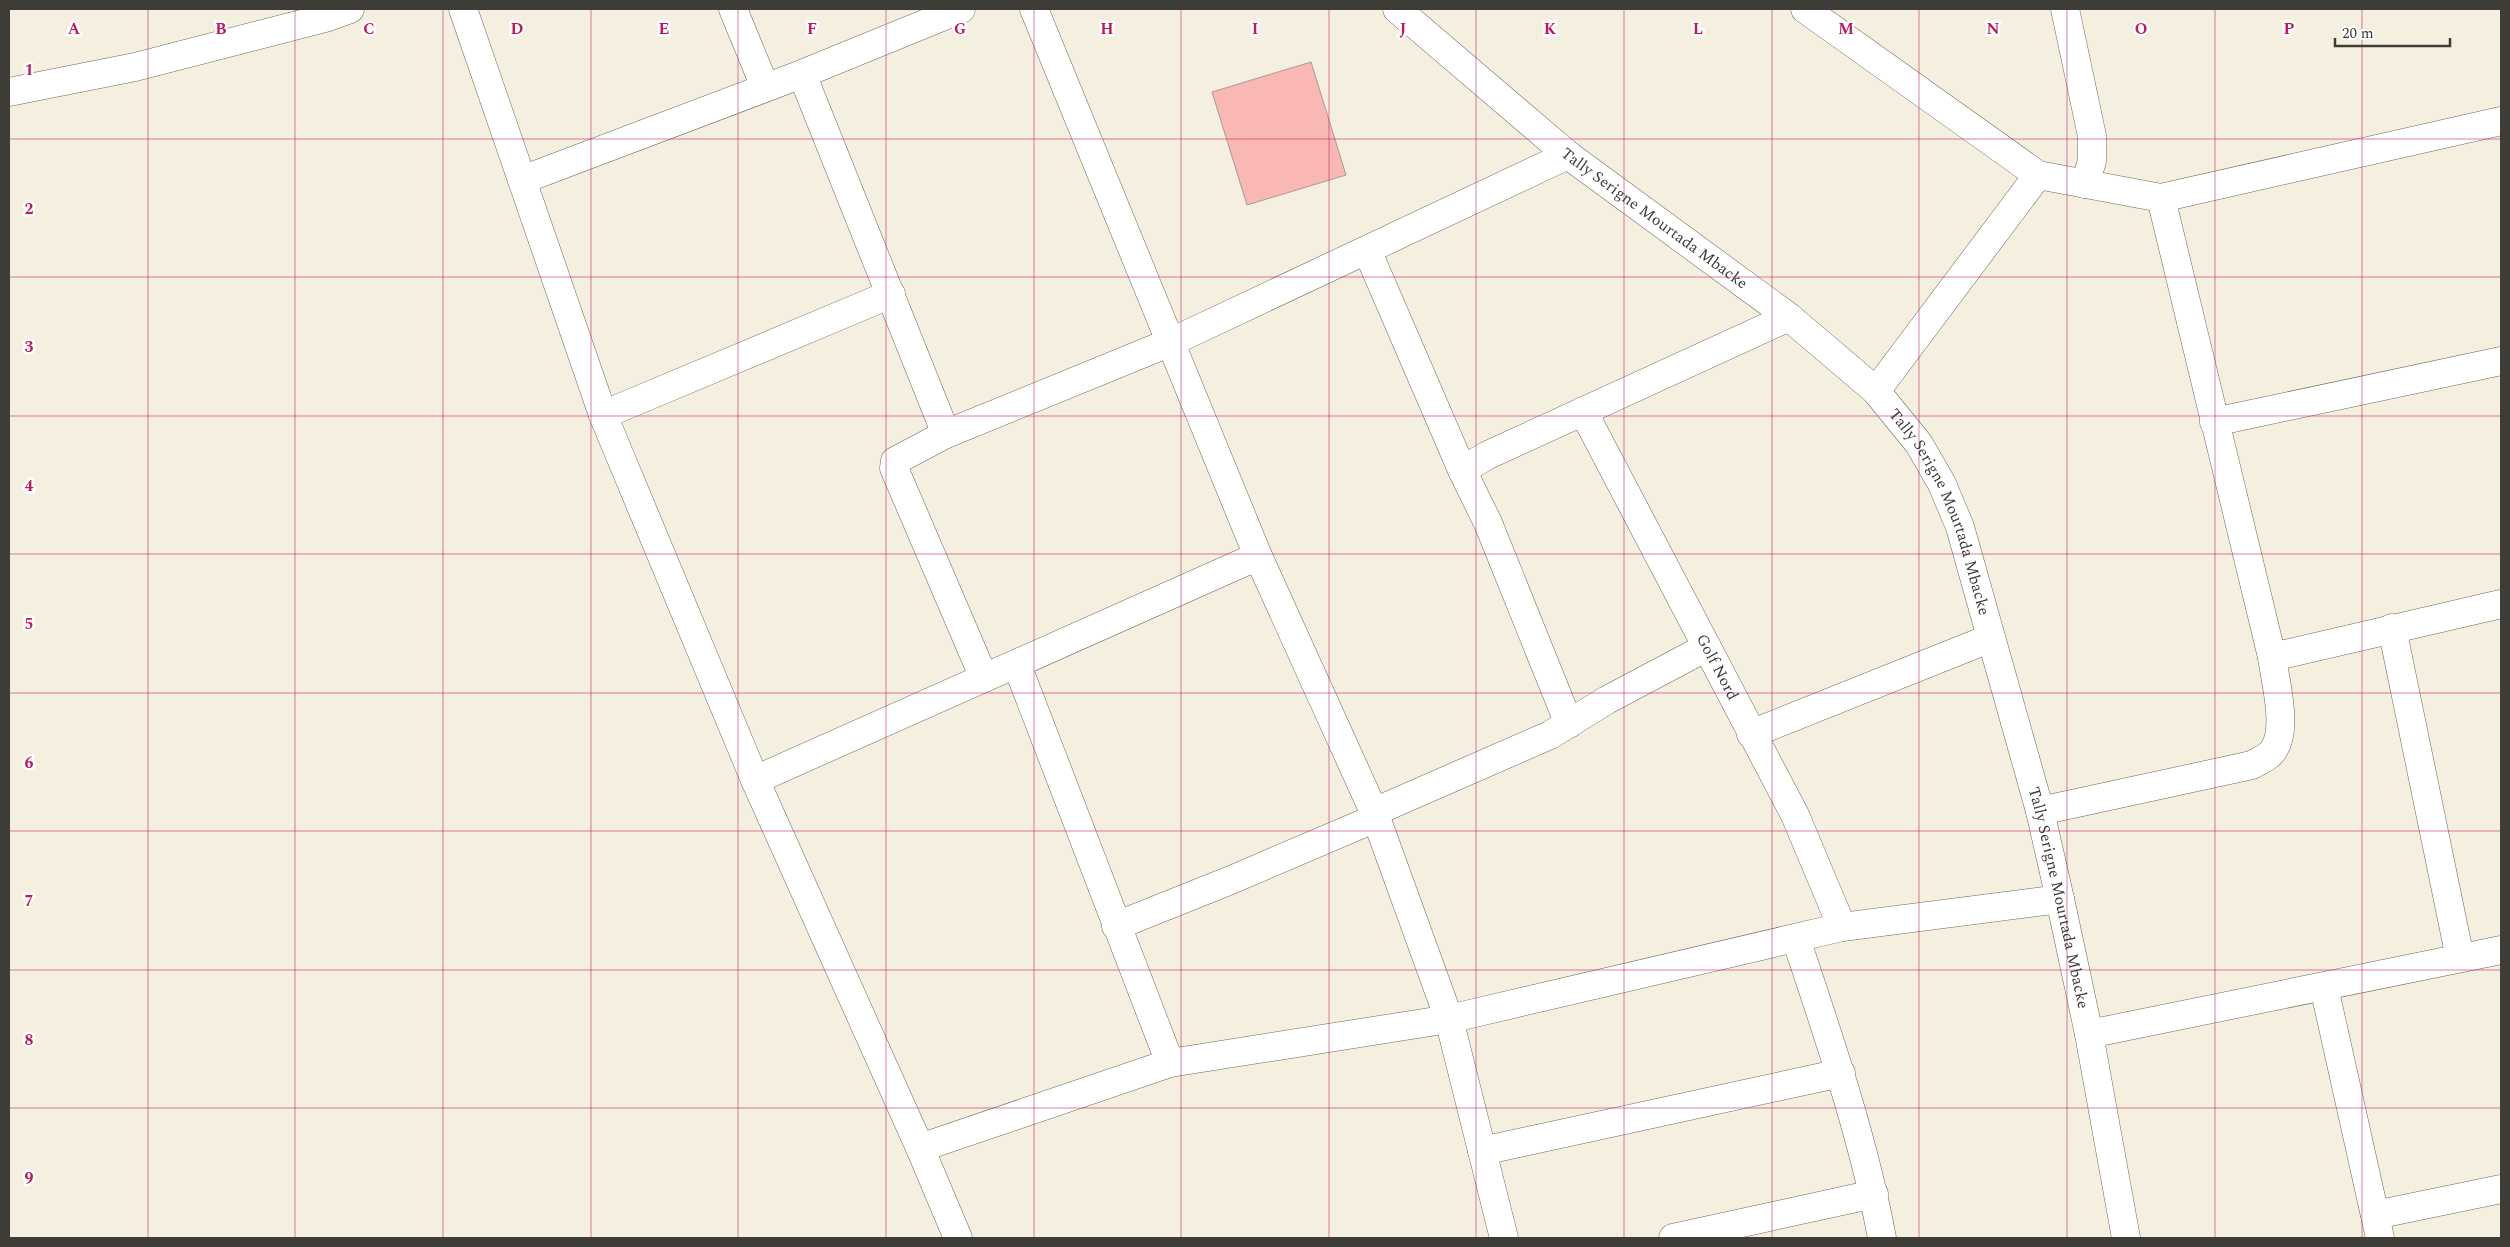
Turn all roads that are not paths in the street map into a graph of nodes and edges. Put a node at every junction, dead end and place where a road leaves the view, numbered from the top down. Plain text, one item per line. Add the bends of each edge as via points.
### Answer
1 (350, 9) edge
2 (463, 9) edge
3 (733, 9) edge
4 (961, 9) edge
5 (1034, 9) edge
6 (1397, 9) edge
7 (1804, 9) edge
8 (2065, 9) edge
9 (323, 14) edge
10 (802, 74) junction
11 (765, 87) junction
12 (9, 92) edge
13 (2501, 121) edge
14 (1568, 155) junction
15 (2038, 175) junction
16 (522, 180) junction
17 (2085, 184) junction
18 (2162, 198) junction
19 (1367, 250) junction
20 (891, 294) junction
21 (1789, 317) junction
22 (1170, 342) junction
23 (2501, 361) edge
24 (1876, 391) junction
25 (1583, 411) junction
26 (603, 415) junction
27 (2214, 422) junction
28 (946, 434) junction
29 (1462, 470) junction
30 (1258, 556) junction
31 (2501, 604) edge
32 (2392, 628) junction
33 (1991, 638) junction
34 (1707, 647) junction
35 (2272, 657) junction
36 (1017, 665) junction
37 (984, 678) junction
38 (1569, 724) junction
39 (1751, 734) junction
40 (755, 780) junction
41 (2040, 810) junction
42 (1375, 815) junction
43 (2060, 899) junction
44 (1116, 926) junction
45 (1842, 927) junction
46 (1796, 939) junction
47 (2501, 950) edge
48 (2460, 958) junction
49 (2324, 987) junction
50 (1449, 1019) junction
51 (2089, 1034) junction
52 (1170, 1063) junction
53 (1841, 1073) junction
54 (920, 1148) junction
55 (1482, 1151) junction
56 (2501, 1189) edge
57 (1874, 1194) junction
58 (2377, 1227) edge
59 (958, 1238) edge
60 (1504, 1238) edge
61 (1672, 1238) edge
62 (1882, 1238) edge
63 (2126, 1238) edge

1 - 9 street
2 - 16 street
3 - 11 street
4 - 10 street
5 - 22 street
6 - 14 street, Tally Serigne Mourtada Mbacke
7 - 15 street
8 - 17 street via 2092,136 2092,161
9 - 12 street via 135,67
10 - 11 street
10 - 20 street
11 - 16 street
13 - 18 street
14 - 19 street
14 - 21 street, Tally Serigne Mourtada Mbacke
15 - 17 street
15 - 24 street
16 - 26 street
17 - 18 street
18 - 27 street
19 - 22 street
19 - 29 street
20 - 26 street
20 - 28 street
21 - 24 street, Tally Serigne Mourtada Mbacke
21 - 25 street
22 - 28 street
22 - 30 street
23 - 27 street
24 - 33 street, Tally Serigne Mourtada Mbacke via 1919,444 1942,484 1960,527
25 - 29 street
25 - 34 street, Golf Nord
26 - 40 street
27 - 35 street
28 - 37 street via 900,457 894,461 894,468
29 - 38 street via 1488,523
30 - 36 street
30 - 42 street
31 - 32 street
32 - 35 street
32 - 48 street
33 - 39 street
33 - 41 street, Tally Serigne Mourtada Mbacke
34 - 38 street
34 - 39 street, Golf Nord
35 - 41 street via 2281,728 2269,755 2252,765
36 - 37 street
36 - 44 street
37 - 40 street
38 - 42 street
39 - 45 street, Golf Nord via 1794,815
40 - 54 street
41 - 43 street, Tally Serigne Mourtada Mbacke
42 - 44 street via 1231,880
42 - 50 street
43 - 45 street
43 - 51 street, Tally Serigne Mourtada Mbacke
44 - 52 street
45 - 46 street
46 - 50 street
46 - 53 street
47 - 48 street
48 - 49 street
49 - 51 street
49 - 58 street
50 - 52 street
50 - 55 street
51 - 63 street, Tally Serigne Mourtada Mbacke
52 - 54 street
53 - 55 street
53 - 57 street
54 - 59 street
55 - 60 street
56 - 58 street
57 - 61 street
57 - 62 street

